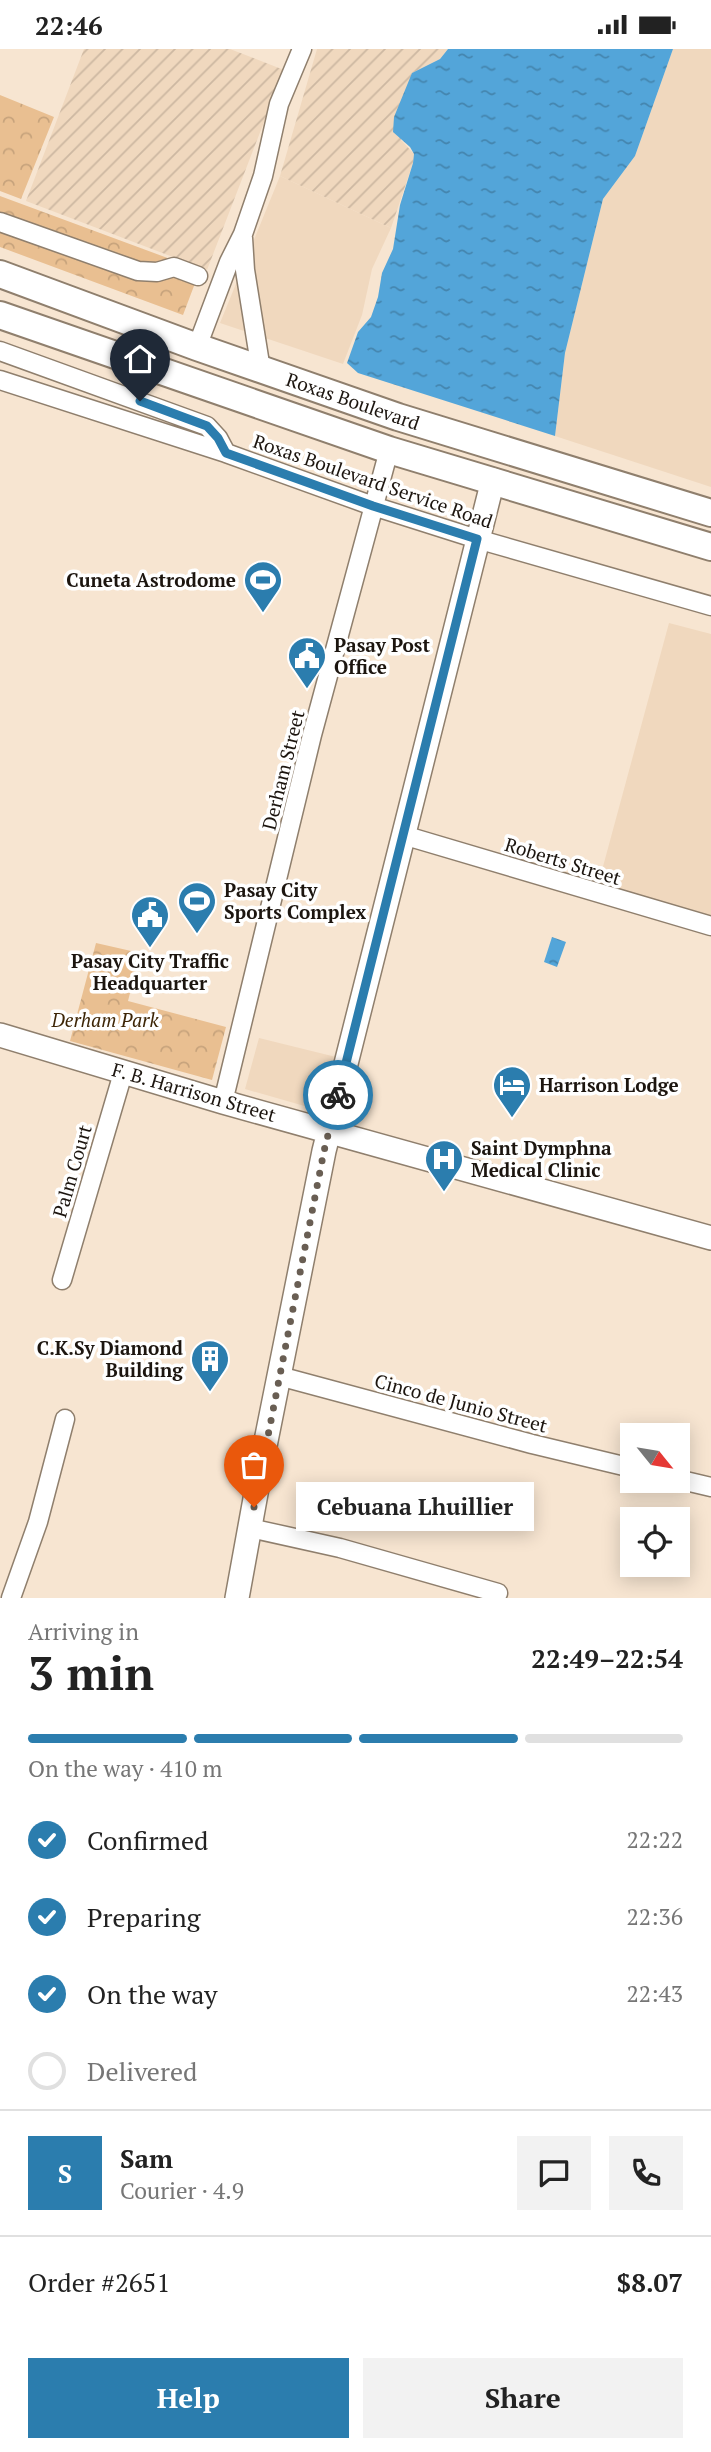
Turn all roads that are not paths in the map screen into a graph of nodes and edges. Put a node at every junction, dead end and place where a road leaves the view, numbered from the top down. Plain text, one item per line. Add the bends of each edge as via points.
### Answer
1 (302, 49) edge
2 (0, 222) edge
3 (243, 234) junction
4 (0, 274) edge
5 (198, 276) dead end
6 (0, 315) edge
7 (197, 347) junction
8 (0, 351) edge
9 (261, 370) junction
10 (0, 380) edge
11 (389, 450) junction
12 (226, 453) junction
13 (493, 480) junction
14 (373, 506) junction
15 (711, 513) edge
16 (477, 539) junction
17 (711, 547) edge
18 (711, 606) edge
19 (403, 835) junction
20 (711, 926) edge
21 (1, 1040) edge
22 (123, 1073) junction
23 (223, 1102) junction
24 (330, 1130) junction
25 (711, 1238) edge
26 (62, 1280) dead end
27 (279, 1376) junction
28 (65, 1419) dead end
29 (620, 1465) edge
30 (690, 1482) edge
31 (711, 1487) edge
32 (250, 1528) junction
33 (498, 1594) dead end
34 (10, 1598) edge
35 (237, 1598) edge

1 - 3 street via 279,104 263,176
2 - 5 street via 138,271 174,267
3 - 7 street
3 - 9 street
4 - 7 highway, Roxas Boulevard
6 - 11 highway, Roxas Boulevard
7 - 9 highway, Roxas Boulevard
8 - 12 street, Roxas Boulevard Service Road via 207,426
9 - 15 highway, Roxas Boulevard
10 - 12 street
11 - 13 highway, Roxas Boulevard
11 - 14 street, Derham Street
12 - 14 street, Roxas Boulevard Service Road
13 - 16 main road
13 - 17 highway, Roxas Boulevard
14 - 16 street, Roxas Boulevard Service Road
14 - 23 street, Derham Street
16 - 18 street, Roxas Boulevard Service Road
16 - 19 main road
19 - 20 street, Roberts Street
19 - 24 main road
21 - 22 main road, F. B. Harrison Street
22 - 23 main road, F. B. Harrison Street
22 - 26 street, Palm Court
23 - 24 main road, F. B. Harrison Street
24 - 25 main road, F. B. Harrison Street
24 - 27 main road
27 - 29 street, Cinco de Junio Street
27 - 32 main road
28 - 34 street via 38,1522
30 - 31 street
32 - 33 street via 340,1548
32 - 35 main road

